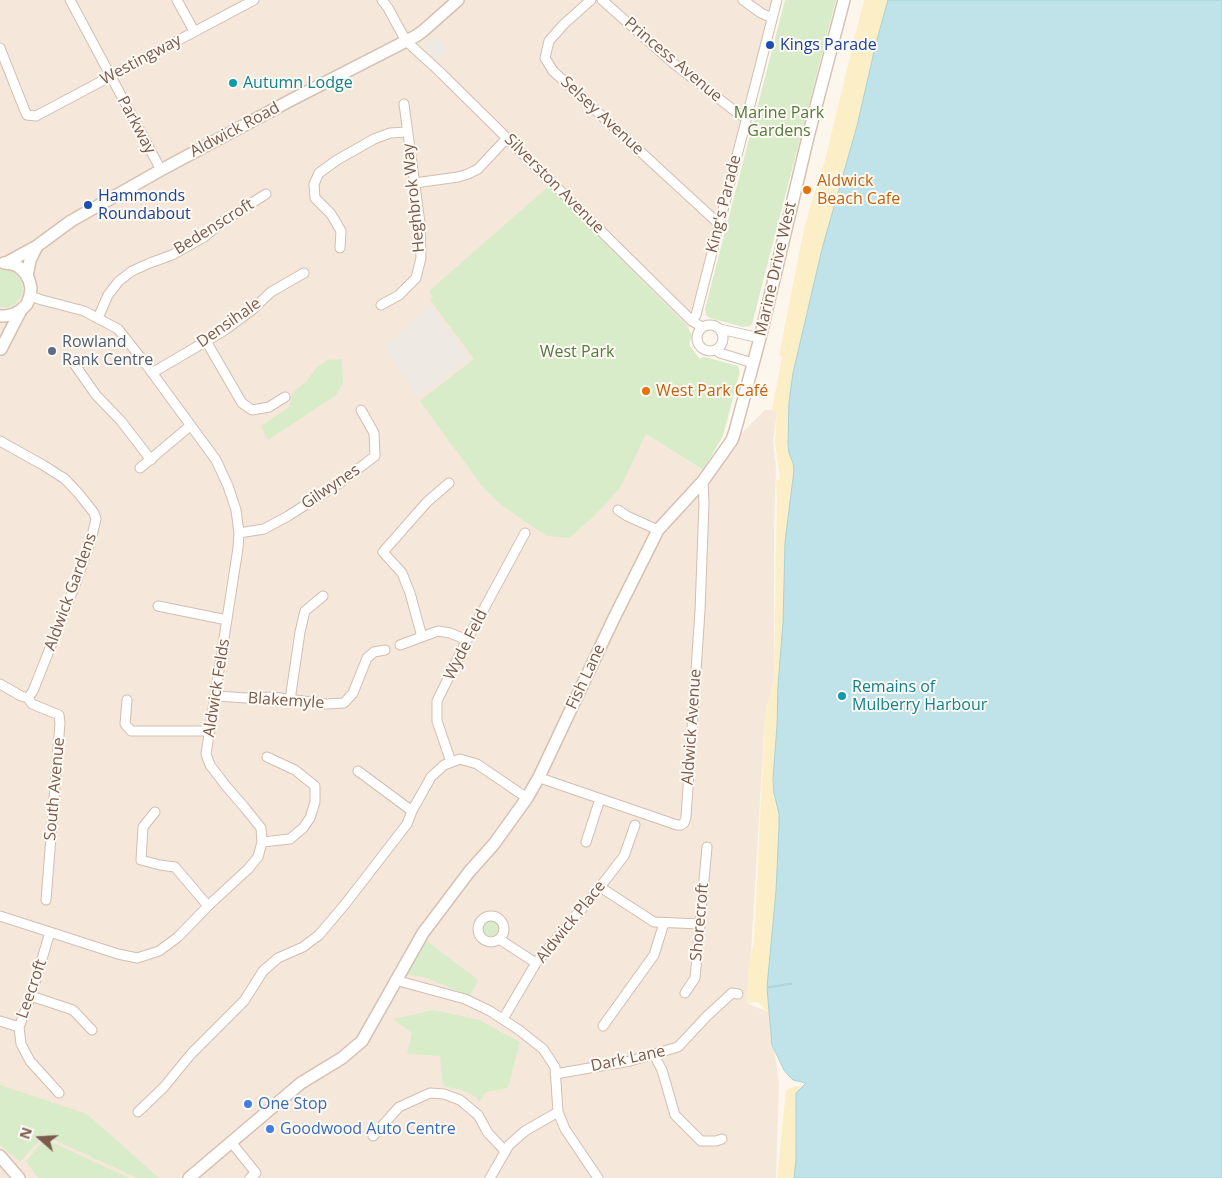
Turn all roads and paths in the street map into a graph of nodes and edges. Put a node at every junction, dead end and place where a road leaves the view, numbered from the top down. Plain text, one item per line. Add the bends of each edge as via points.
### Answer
1 (70, 0) edge
2 (177, 0) edge
3 (254, 0) edge
4 (382, 0) edge
5 (458, 0) edge
6 (591, 0) edge
7 (602, 0) edge
8 (743, 0) edge
9 (777, 0) edge
10 (844, 0) edge
11 (772, 18) junction
12 (194, 31) junction
13 (406, 41) junction
14 (0, 48) edge
15 (110, 76) junction
16 (404, 104) dead end
17 (746, 118) junction
18 (407, 132) junction
19 (507, 138) junction
20 (161, 170) junction
21 (415, 183) junction
22 (266, 194) dead end
23 (719, 224) junction
24 (37, 246) junction
25 (340, 248) dead end
26 (3, 263) edge
27 (304, 273) dead end
28 (27, 277) junction
29 (30, 296) junction
30 (381, 305) dead end
31 (21, 310) junction
32 (0, 316) edge
33 (98, 318) junction
34 (692, 320) junction
35 (702, 327) junction
36 (720, 329) junction
37 (760, 338) junction
38 (206, 341) junction
39 (716, 350) junction
40 (0, 351) edge
41 (753, 363) junction
42 (75, 365) dead end
43 (152, 373) junction
44 (285, 398) dead end
45 (361, 410) dead end
46 (190, 426) junction
47 (0, 441) edge
48 (150, 460) junction
49 (140, 468) dead end
50 (703, 481) junction
51 (449, 483) dead end
52 (618, 510) dead end
53 (658, 530) junction
54 (239, 533) junction
55 (524, 533) dead end
56 (378, 543) dead end
57 (384, 552) junction
58 (322, 596) dead end
59 (158, 606) dead end
60 (227, 620) junction
61 (422, 637) junction
62 (468, 640) junction
63 (400, 645) dead end
64 (385, 650) dead end
65 (0, 684) edge
66 (216, 696) junction
67 (28, 698) junction
68 (127, 700) dead end
69 (290, 700) junction
70 (210, 730) junction
71 (267, 757) dead end
72 (451, 762) junction
73 (358, 771) dead end
74 (543, 779) dead end
75 (527, 798) junction
76 (600, 799) junction
77 (412, 811) junction
78 (155, 812) dead end
79 (636, 825) dead end
80 (262, 842) junction
81 (586, 842) dead end
82 (707, 847) dead end
83 (600, 887) junction
84 (46, 900) dead end
85 (208, 906) junction
86 (0, 916) edge
87 (664, 923) junction
88 (700, 924) junction
89 (50, 932) junction
90 (499, 939) dead end
91 (536, 963) junction
92 (396, 980) junction
93 (685, 994) dead end
94 (738, 994) dead end
95 (31, 996) junction
96 (503, 1019) junction
97 (0, 1021) edge
98 (603, 1026) dead end
99 (19, 1027) junction
100 (92, 1030) dead end
101 (654, 1055) junction
102 (555, 1074) junction
103 (59, 1092) dead end
104 (138, 1112) dead end
105 (558, 1112) junction
106 (373, 1136) dead end
107 (722, 1139) dead end
108 (231, 1142) junction
109 (505, 1151) junction
110 (0, 1156) edge
111 (20, 1178) edge
112 (189, 1178) edge
113 (250, 1178) edge
114 (490, 1178) edge
115 (598, 1178) edge

1 - 15 street, Parkway
2 - 12 street
3 - 12 street, Westingway
4 - 13 street, Silverston Avenue
5 - 13 street, Aldwick Road via 423,31
6 - 23 street, Selsey Avenue via 549,41 545,58 553,71
7 - 17 street, Princess Avenue via 673,63
8 - 11 street
9 - 11 street, King's Parade
10 - 37 street, Marine Drive West
11 - 17 street, King's Parade
12 - 15 street, Westingway
13 - 19 street, Silverston Avenue
13 - 20 street, Aldwick Road
14 - 15 street, Westingway via 28,115 36,116
15 - 20 street, Parkway
16 - 18 street, Heghbrok Way
17 - 23 street, King's Parade
18 - 21 street, Heghbrok Way
18 - 25 street via 390,133 374,139 319,172 314,184 315,198 331,214 340,231
19 - 21 street via 478,169 468,174
19 - 34 street, Silverston Avenue
20 - 24 street, Aldwick Road via 71,221
21 - 30 street, Heghbrok Way via 421,258 416,278 399,295
22 - 33 street, Bedenscroft via 204,237 172,255 132,271 108,295
23 - 34 street, King's Parade
24 - 26 street, Aldwick Road
24 - 28 street
26 - 28 street via 19,267
27 - 38 street, Densihale via 271,292 252,310
28 - 29 street
29 - 31 street
29 - 33 street, Aldwick Felds
31 - 32 street
31 - 40 street
33 - 43 street, Aldwick Felds via 118,329
34 - 35 street, Silverston Avenue
35 - 36 street, Silverston Avenue via 709,324
35 - 39 street via 697,335 698,344 708,352
36 - 37 street, Silverston Avenue
36 - 39 street via 724,340
37 - 41 street, Marine Drive West
38 - 43 street, Densihale
38 - 44 street via 242,403 252,410 269,407
39 - 41 street
41 - 50 street, Fish Lane via 732,440
42 - 48 street
43 - 46 street, Aldwick Felds
45 - 54 street, Gilwynes via 374,433 375,456 288,516 264,529
46 - 48 street
46 - 54 street, Aldwick Felds via 220,466 236,510
47 - 67 street, Aldwick Gardens via 64,479 96,519 75,585
48 - 49 street
50 - 53 street, Fish Lane
50 - 76 street, Aldwick Avenue via 700,610 684,823 676,825
51 - 57 street via 427,502
52 - 53 street
53 - 75 street, Fish Lane
54 - 60 street, Aldwick Felds
55 - 62 street, Wyde Feld
56 - 57 street
57 - 61 street via 402,573
58 - 69 street via 305,611
59 - 60 street
60 - 66 street, Aldwick Felds
61 - 62 street via 438,631
61 - 63 street
62 - 72 street, Wyde Feld via 438,701 437,720
64 - 69 street, Blakemyle via 374,652 367,658 353,693 344,703
65 - 67 street
66 - 69 street, Blakemyle
66 - 70 street, Aldwick Felds
67 - 84 street, South Avenue via 32,704 59,715 60,723
68 - 70 street via 125,724 131,731
70 - 80 street, Aldwick Felds via 206,754 210,765 261,828
71 - 80 street via 295,770 315,786 315,802 310,818 290,840
72 - 75 street via 460,759 477,764
72 - 77 street via 431,777
73 - 77 street
74 - 76 street, Aldwick Avenue
75 - 92 street, Fish Lane via 423,933
76 - 81 street
77 - 104 street via 407,824 319,935 303,948 278,958 263,971 244,1001
78 - 85 street via 143,827 141,860 175,867
79 - 83 street, Aldwick Place via 624,856
80 - 85 street via 258,857 248,869
82 - 88 street, Shorecroft
83 - 87 street via 654,922
83 - 91 street, Aldwick Place
85 - 89 street via 178,937 159,951 137,958
86 - 89 street
87 - 88 street
87 - 98 street via 654,955
88 - 93 street, Shorecroft via 695,978
89 - 95 street, Leecroft
90 - 91 street
91 - 96 street, Aldwick Place
92 - 96 street via 465,999
92 - 108 street, Fish Lane via 362,1040 342,1058 301,1083
94 - 101 street, Dark Lane via 732,993 678,1047
95 - 99 street, Leecroft
95 - 100 street via 73,1010
96 - 102 street via 543,1049 555,1067
97 - 99 street
99 - 103 street, Leecroft via 21,1044 30,1061
101 - 102 street, Dark Lane
101 - 107 street via 662,1070 675,1115 702,1141
102 - 105 street
105 - 109 street via 526,1131
105 - 115 street via 565,1129
106 - 109 street via 399,1107 430,1093 444,1094 460,1100 478,1116
108 - 112 street, Fish Lane
108 - 113 street via 256,1173
109 - 114 street
110 - 111 street

